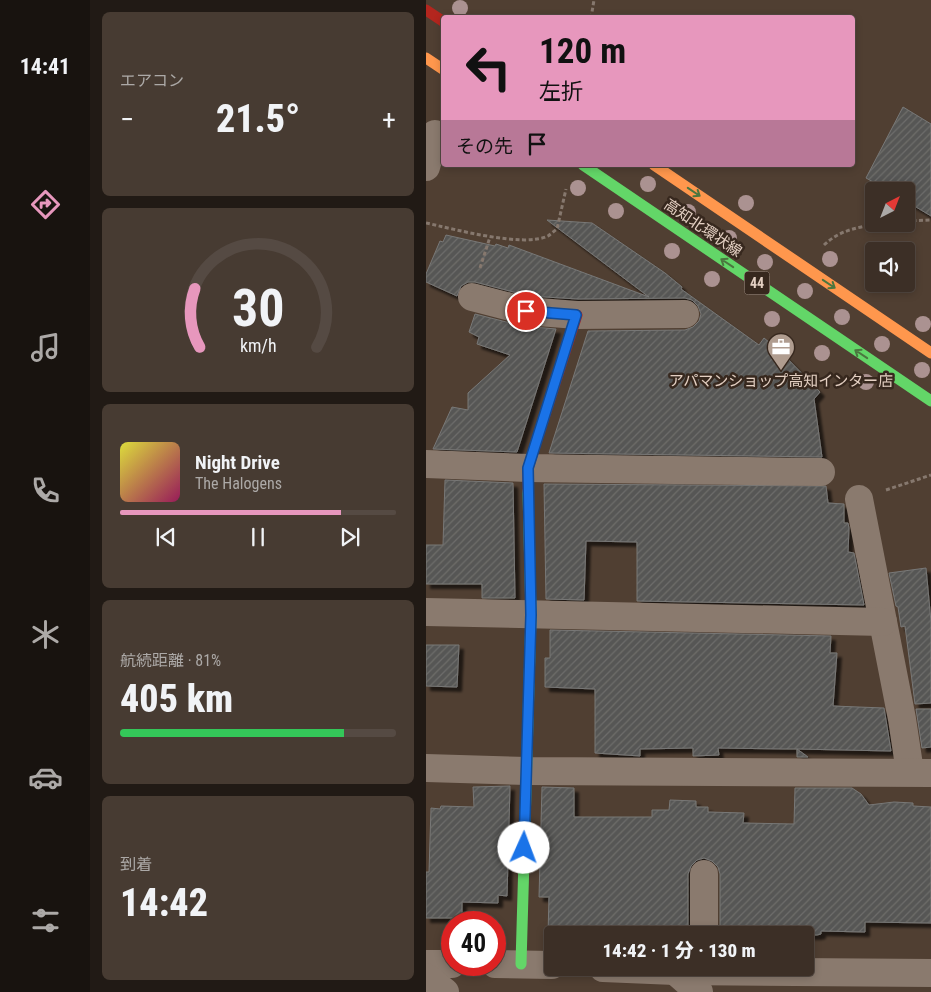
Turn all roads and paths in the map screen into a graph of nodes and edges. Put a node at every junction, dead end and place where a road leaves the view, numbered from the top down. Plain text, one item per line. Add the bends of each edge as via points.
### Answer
1 (594, 0) edge
2 (426, 10) edge
3 (592, 15) edge
4 (441, 20) edge
5 (426, 58) edge
6 (441, 68) edge
7 (435, 133) edge
8 (426, 167) edge
9 (586, 167) edge
10 (657, 167) edge
11 (566, 189) dead end
12 (931, 220) edge
13 (915, 221) edge
14 (426, 224) edge
15 (865, 227) edge
16 (824, 246) dead end
17 (472, 297) dead end
18 (685, 314) dead end
19 (576, 315) junction
20 (931, 353) edge
21 (931, 401) edge
22 (426, 464) edge
23 (528, 468) junction
24 (822, 472) dead end
25 (931, 475) edge
26 (859, 499) joint
27 (426, 612) edge
28 (531, 615) junction
29 (883, 622) junction
30 (426, 768) edge
31 (527, 771) junction
32 (920, 773) edge
33 (704, 874) dead end
34 (704, 926) edge
35 (426, 964) edge
36 (441, 964) edge
37 (508, 964) edge
38 (544, 965) edge
39 (931, 973) edge
40 (814, 975) edge
41 (426, 977) edge
42 (445, 992) edge

1 - 3 path
2 - 4 main road
5 - 6 main road
7 - 8 street
21 -> 9 main road, 高知北環状線 / 44
10 -> 20 main road, 高知北環状線
11 - 14 path via 557,229 547,236 521,240 490,237
12 - 13 path
15 - 16 path via 834,236
17 - 19 street via 526,311
18 - 19 street
19 - 23 main road
22 - 23 street
23 - 24 street
23 - 28 main road
25 - 26 path
26 - 29 street
27 - 28 street
28 - 29 street
28 - 31 main road
29 - 32 street via 902,719
30 - 31 street
31 - 32 street
31 - 37 main road
33 - 34 street
35 - 36 street
37 - 38 street
39 - 40 street
41 - 42 street

